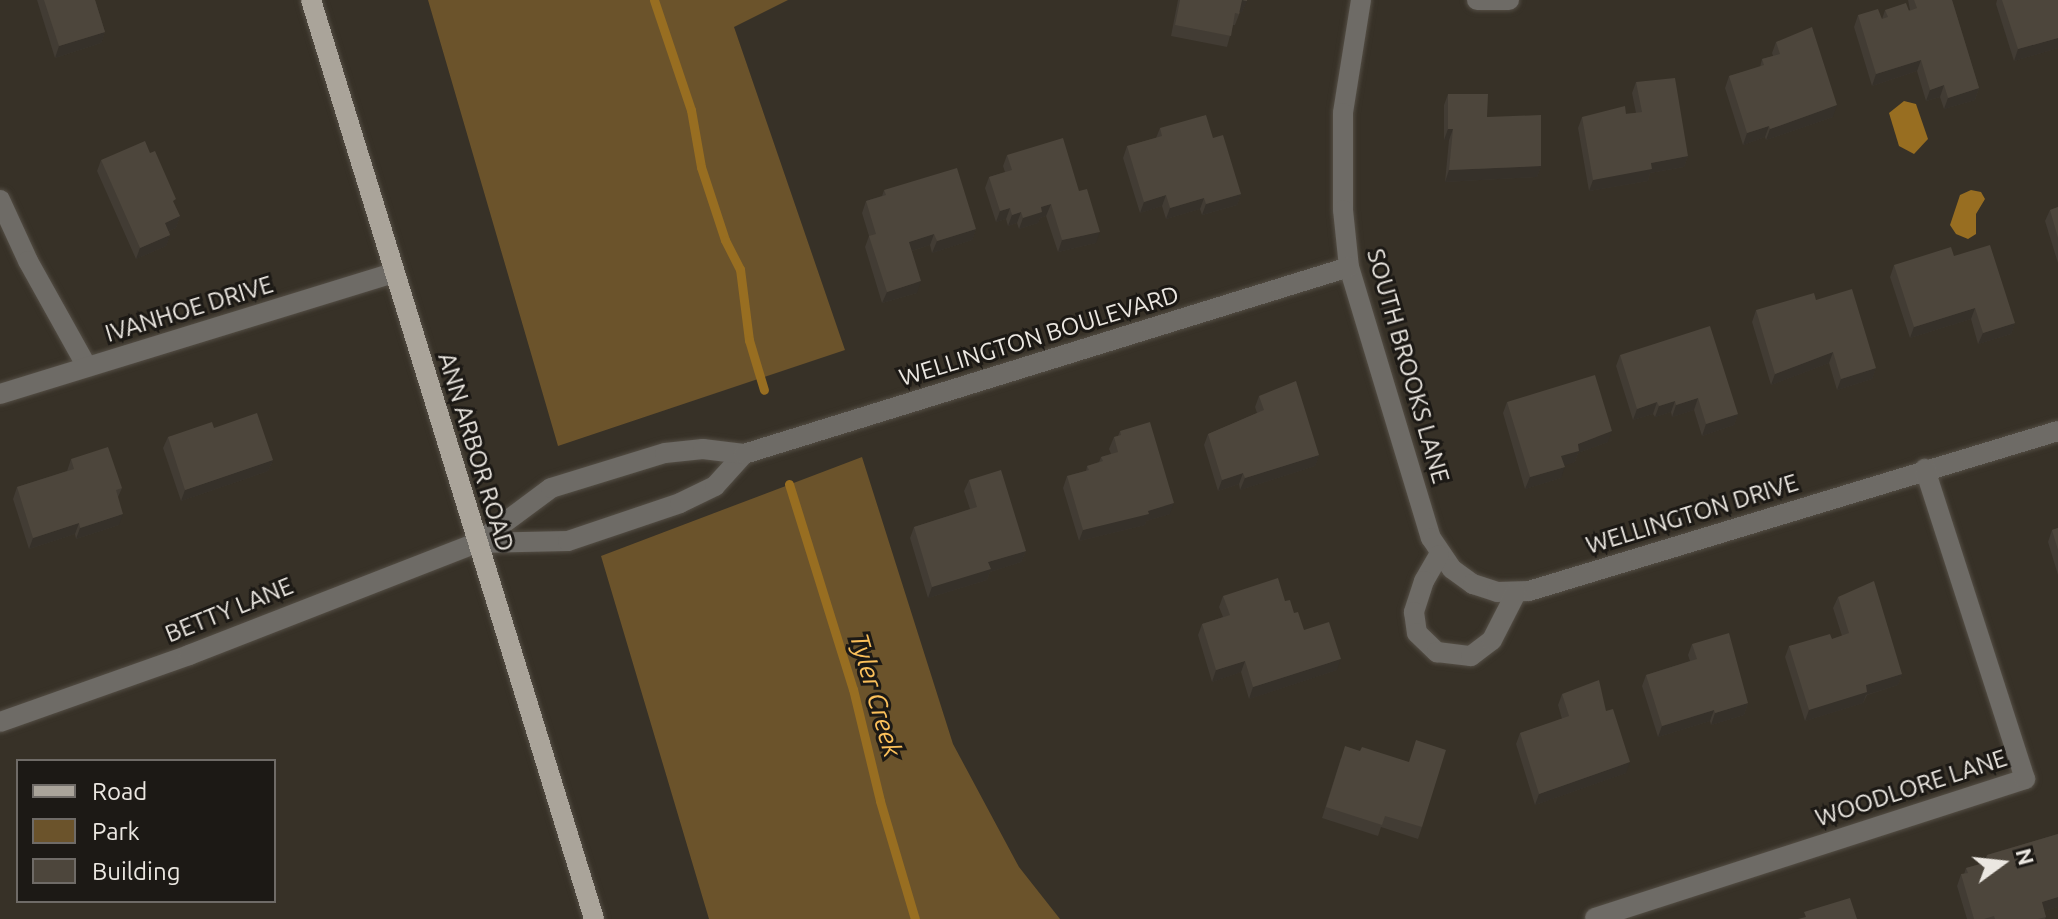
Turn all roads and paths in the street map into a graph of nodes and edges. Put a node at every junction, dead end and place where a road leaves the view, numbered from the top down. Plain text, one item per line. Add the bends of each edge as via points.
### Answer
1 (311, 0) edge
2 (1361, 0) edge
3 (1477, 0) edge
4 (1509, 0) edge
5 (0, 200) edge
6 (1349, 267) junction
7 (393, 273) junction
8 (87, 367) junction
9 (0, 394) edge
10 (2058, 431) edge
11 (744, 454) junction
12 (1925, 469) junction
13 (477, 543) junction
14 (1439, 555) junction
15 (1473, 584) joint
16 (1516, 593) junction
17 (0, 722) edge
18 (1595, 918) edge
19 (594, 919) edge

1 - 7 main road, ANN ARBOR ROAD
2 - 6 street, SOUTH BROOKS LANE via 1343,113
3 - 4 street
5 - 8 street
6 - 11 street, WELLINGTON BOULEVARD
6 - 14 street, SOUTH BROOKS LANE
7 - 8 street, IVANHOE DRIVE
7 - 13 main road, ANN ARBOR ROAD
8 - 9 street, IVANHOE DRIVE
10 - 12 street, WELLINGTON DRIVE
11 - 13 street, WELLINGTON BOULEVARD via 703,449 665,453 551,488
11 - 13 street via 715,486 568,541
12 - 16 street, WELLINGTON DRIVE
12 - 18 street, WOODLORE LANE via 2025,779
13 - 17 street, BETTY LANE
13 - 19 main road, ANN ARBOR ROAD
14 - 15 street, SOUTH BROOKS LANE
14 - 16 street via 1414,612 1417,633 1437,652 1471,656 1492,640
15 - 16 street, WELLINGTON DRIVE

